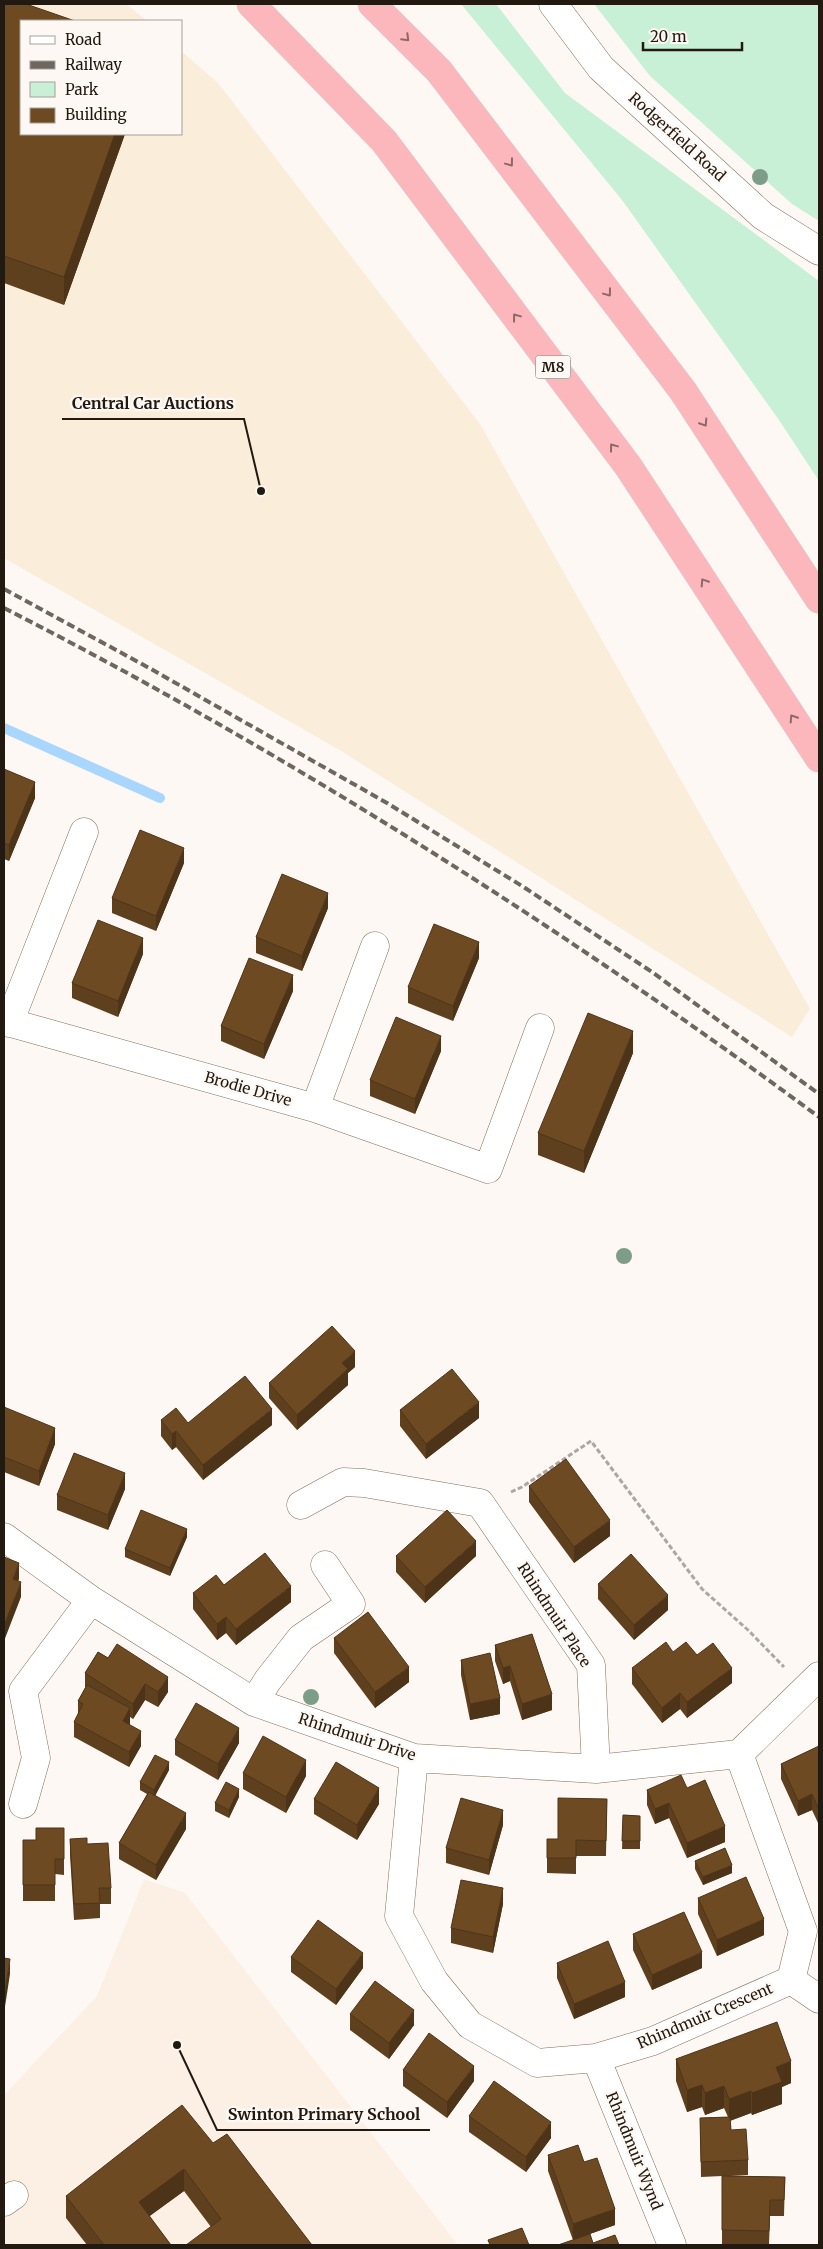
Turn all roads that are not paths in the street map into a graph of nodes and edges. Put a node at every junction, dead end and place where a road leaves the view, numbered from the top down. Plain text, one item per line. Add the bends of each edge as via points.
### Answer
1 (251, 4) edge
2 (372, 4) edge
3 (553, 4) edge
4 (819, 251) edge
5 (819, 598) edge
6 (819, 758) edge
7 (84, 832) dead end
8 (375, 946) dead end
9 (7, 1022) edge
10 (540, 1028) dead end
11 (314, 1108) junction
12 (301, 1505) dead end
13 (4, 1537) edge
14 (325, 1565) dead end
15 (91, 1600) junction
16 (812, 1683) edge
17 (254, 1702) junction
18 (739, 1754) junction
19 (414, 1758) junction
20 (596, 1770) junction
21 (23, 1804) dead end
22 (791, 1980) junction
23 (819, 1999) edge
24 (596, 2058) junction
25 (672, 2245) edge

6 -> 1 highway, M8 via 628,466 390,149
2 -> 5 highway via 439,71 683,391
3 - 4 street, Rodgerfield Road via 601,68 763,216
7 - 9 street
8 - 11 street
9 - 11 street, Brodie Drive
10 - 11 street, Brodie Drive via 488,1169
12 - 20 street, Rhindmuir Place via 343,1482 480,1503 591,1666
13 - 15 street, Rhindmuir Drive
14 - 17 street via 351,1604 302,1638
15 - 17 street, Rhindmuir Drive
15 - 21 street via 23,1690 36,1758
16 - 18 street
17 - 19 street, Rhindmuir Drive
18 - 20 street, Rhindmuir Drive
18 - 22 street, Rhindmuir Crescent via 803,1931
19 - 20 street, Rhindmuir Drive
19 - 24 street, Rhindmuir Crescent via 399,1916 434,1981 470,2025 537,2063
22 - 23 street
22 - 24 street, Rhindmuir Crescent via 653,2041
24 - 25 street, Rhindmuir Wynd

